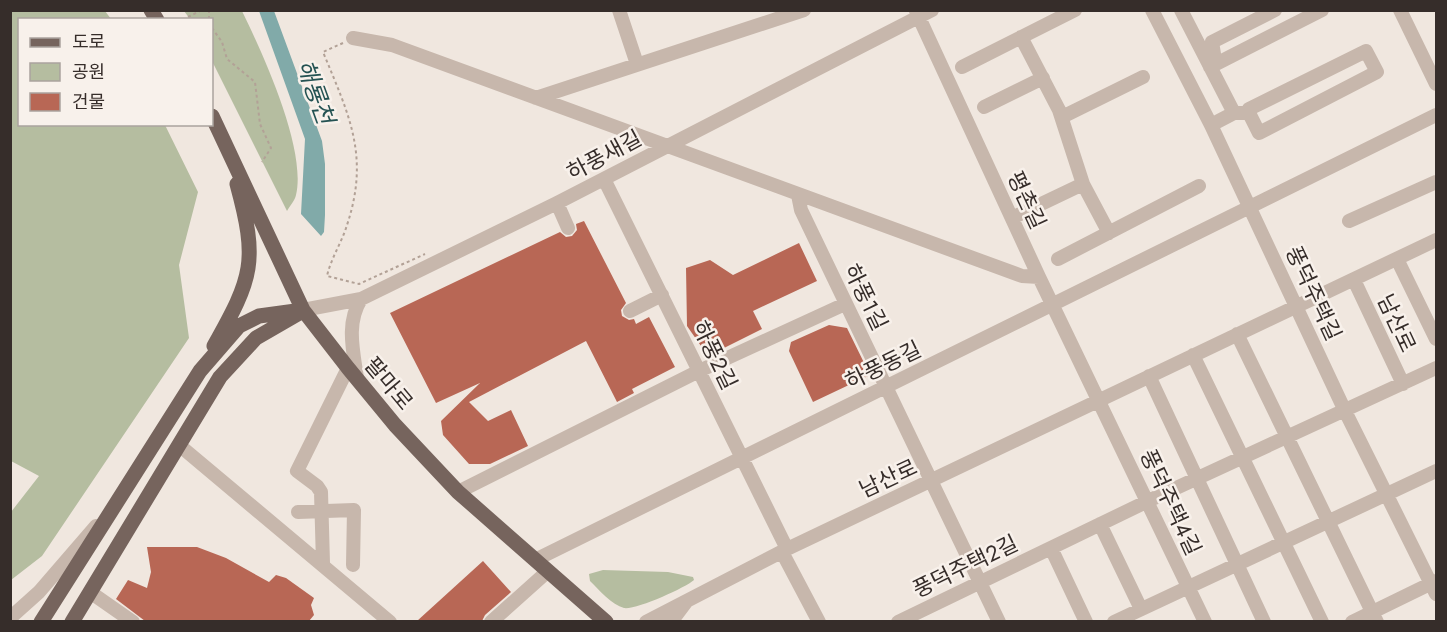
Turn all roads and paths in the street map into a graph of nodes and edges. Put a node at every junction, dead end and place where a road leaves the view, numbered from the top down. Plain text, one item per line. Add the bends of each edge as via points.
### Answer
1 (202, 10) edge
2 (619, 10) edge
3 (804, 10) edge
4 (932, 10) edge
5 (1075, 10) edge
6 (1152, 10) edge
7 (1181, 10) edge
8 (1275, 10) edge
9 (1322, 10) edge
10 (1400, 10) edge
11 (917, 14) edge
12 (188, 17) dead end
13 (213, 29) edge
14 (1021, 37) junction
15 (353, 38) joint
16 (637, 64) junction
17 (962, 67) dead end
18 (1210, 67) junction
19 (1143, 77) dead end
20 (1043, 78) junction
21 (1437, 84) edge
22 (536, 98) junction
23 (984, 107) dead end
24 (1234, 113) junction
25 (1249, 113) junction
26 (1437, 115) edge
27 (1062, 117) junction
28 (213, 118) edge
29 (1211, 125) junction
30 (665, 146) junction
31 (227, 147) junction
32 (262, 162) dead end
33 (604, 179) junction
34 (1437, 182) edge
35 (1083, 184) junction
36 (1199, 186) dead end
37 (798, 195) junction
38 (557, 203) junction
39 (1250, 208) junction
40 (1012, 218) junction
41 (1349, 221) dead end
42 (568, 228) dead end
43 (1109, 233) junction
44 (1437, 240) edge
45 (432, 254) dead end
46 (1058, 259) dead end
47 (1397, 259) junction
48 (1039, 276) junction
49 (1354, 280) junction
50 (662, 296) junction
51 (362, 299) junction
52 (845, 304) junction
53 (1053, 305) junction
54 (1297, 307) junction
55 (303, 310) junction
56 (630, 311) dead end
57 (1237, 334) junction
58 (1437, 339) edge
59 (1193, 355) junction
60 (1437, 368) edge
61 (200, 371) junction
62 (699, 371) junction
63 (353, 374) junction
64 (1149, 376) junction
65 (1403, 384) junction
66 (887, 387) junction
67 (1100, 400) junction
68 (1345, 411) junction
69 (1287, 437) junction
70 (179, 445) junction
71 (743, 458) junction
72 (1242, 458) junction
73 (1437, 471) edge
74 (1197, 478) junction
75 (931, 481) junction
76 (458, 492) junction
77 (1386, 495) junction
78 (1148, 501) junction
79 (114, 504) junction
80 (323, 511) junction
81 (298, 512) dead end
82 (1329, 522) junction
83 (1101, 524) junction
84 (1284, 543) junction
85 (1051, 548) junction
86 (784, 550) junction
87 (535, 560) junction
88 (323, 563) junction
89 (1237, 564) junction
90 (353, 565) dead end
91 (548, 571) junction
92 (979, 581) junction
93 (1435, 586) edge
94 (1188, 587) junction
95 (90, 592) junction
96 (691, 596) junction
97 (1142, 609) junction
98 (1374, 617) edge
99 (10, 618) edge
100 (41, 621) edge
101 (72, 621) edge
102 (133, 621) edge
103 (390, 621) edge
104 (491, 621) edge
105 (606, 621) edge
106 (646, 621) edge
107 (671, 621) edge
108 (819, 621) edge
109 (898, 621) edge
110 (999, 621) edge
111 (1086, 621) edge
112 (1114, 621) edge
113 (1205, 621) edge
114 (1264, 621) edge
115 (1322, 621) edge
116 (1352, 621) edge

1 - 12 path
2 - 16 street
3 - 16 street
4 - 11 street, 하풍새길
5 - 14 street
6 - 29 street, 풍덕주택길
7 - 18 street
8 - 18 street via 1212,42
9 - 18 street
10 - 21 street
11 - 30 street, 하풍새길
11 - 40 street, 평촌길
13 - 32 path via 227,58 251,77 257,87 260,124 271,148
14 - 17 street
14 - 20 street
15 - 22 street via 392,45
15 - 45 path via 323,52 346,107 357,147 358,171 347,226 327,276 359,284 420,254
16 - 22 street
18 - 24 street
19 - 27 street
20 - 23 street
20 - 27 street
22 - 30 street
24 - 25 street
24 - 29 street
25 - 25 street via 1259,133 1377,72 1366,51 1249,109
26 - 39 street, 하풍동길
27 - 35 street
28 - 31 main road, 팔마로
29 - 39 street, 풍덕주택길
30 - 33 street, 하풍새길
30 - 37 street
31 - 55 main road, 팔마로
31 - 61 main road via 247,225 250,262 247,283
33 - 38 street, 하풍새길
33 - 50 street, 하풍2길
34 - 41 street
35 - 40 street
35 - 43 street
36 - 43 street
37 - 48 street via 1022,276
37 - 52 street, 하풍1길 via 801,210
38 - 42 street
38 - 51 street, 하풍새길
39 - 53 street, 하풍동길
39 - 54 street, 풍덕주택길
40 - 48 street, 평촌길
43 - 46 street
44 - 47 street, 남산로
47 - 49 street, 남산로
47 - 58 street, 남산로
48 - 53 street, 평촌길
49 - 54 street, 남산로
49 - 65 street, 남산로
50 - 56 street
50 - 62 street, 하풍2길
51 - 55 street, 하풍새길
51 - 63 street via 352,324
52 - 62 street
52 - 66 street, 하풍1길
53 - 66 street, 하풍동길
53 - 67 street, 평촌길
54 - 57 street, 남산로
54 - 68 street, 풍덕주택길
55 - 61 main road via 259,316 239,326
55 - 63 main road, 팔마로
55 - 70 main road via 256,338 241,352 220,377
57 - 59 street, 남산로
57 - 69 street
59 - 64 street, 남산로
59 - 72 street
60 - 65 street, 풍덕주택2길
61 - 79 main road
62 - 71 street, 하풍2길
62 - 76 street
63 - 76 main road, 팔마로
63 - 80 street via 297,471 321,492
64 - 67 street, 남산로
64 - 74 street
65 - 68 street, 풍덕주택2길
66 - 71 street, 하풍동길
66 - 75 street, 하풍1길
67 - 75 street, 남산로
67 - 78 street, 풍덕주택4길
68 - 69 street, 풍덕주택2길
68 - 77 street, 풍덕주택길
69 - 72 street, 풍덕주택2길
69 - 82 street
70 - 88 street
70 - 95 main road
71 - 86 street, 하풍2길
71 - 87 street, 하풍동길
72 - 74 street, 풍덕주택2길
72 - 84 street
73 - 77 street
74 - 78 street, 풍덕주택2길
74 - 89 street
75 - 86 street, 남산로
75 - 92 street, 하풍1길
76 - 87 main road, 팔마로
77 - 82 street
77 - 93 street, 풍덕주택길
78 - 83 street, 풍덕주택2길
78 - 94 street, 풍덕주택4길
79 - 99 street via 39,592
79 - 100 main road
80 - 81 street
80 - 88 street
80 - 90 street via 354,510
82 - 84 street
82 - 98 street
83 - 85 street, 풍덕주택2길
83 - 97 street
84 - 89 street
84 - 115 street
85 - 92 street, 풍덕주택2길
85 - 111 street, 풍덕주택2길
86 - 96 street, 남산로
86 - 108 street, 하풍2길
87 - 91 main road, 팔마로
88 - 103 street
89 - 94 street
89 - 114 street
91 - 104 street
91 - 105 main road, 팔마로
92 - 109 street, 풍덕주택2길
92 - 110 street, 하풍1길
93 - 98 street
94 - 97 street
94 - 113 street, 풍덕주택4길
95 - 101 main road
95 - 102 street
96 - 106 street, 남산로
96 - 107 street
97 - 112 street
98 - 116 street

